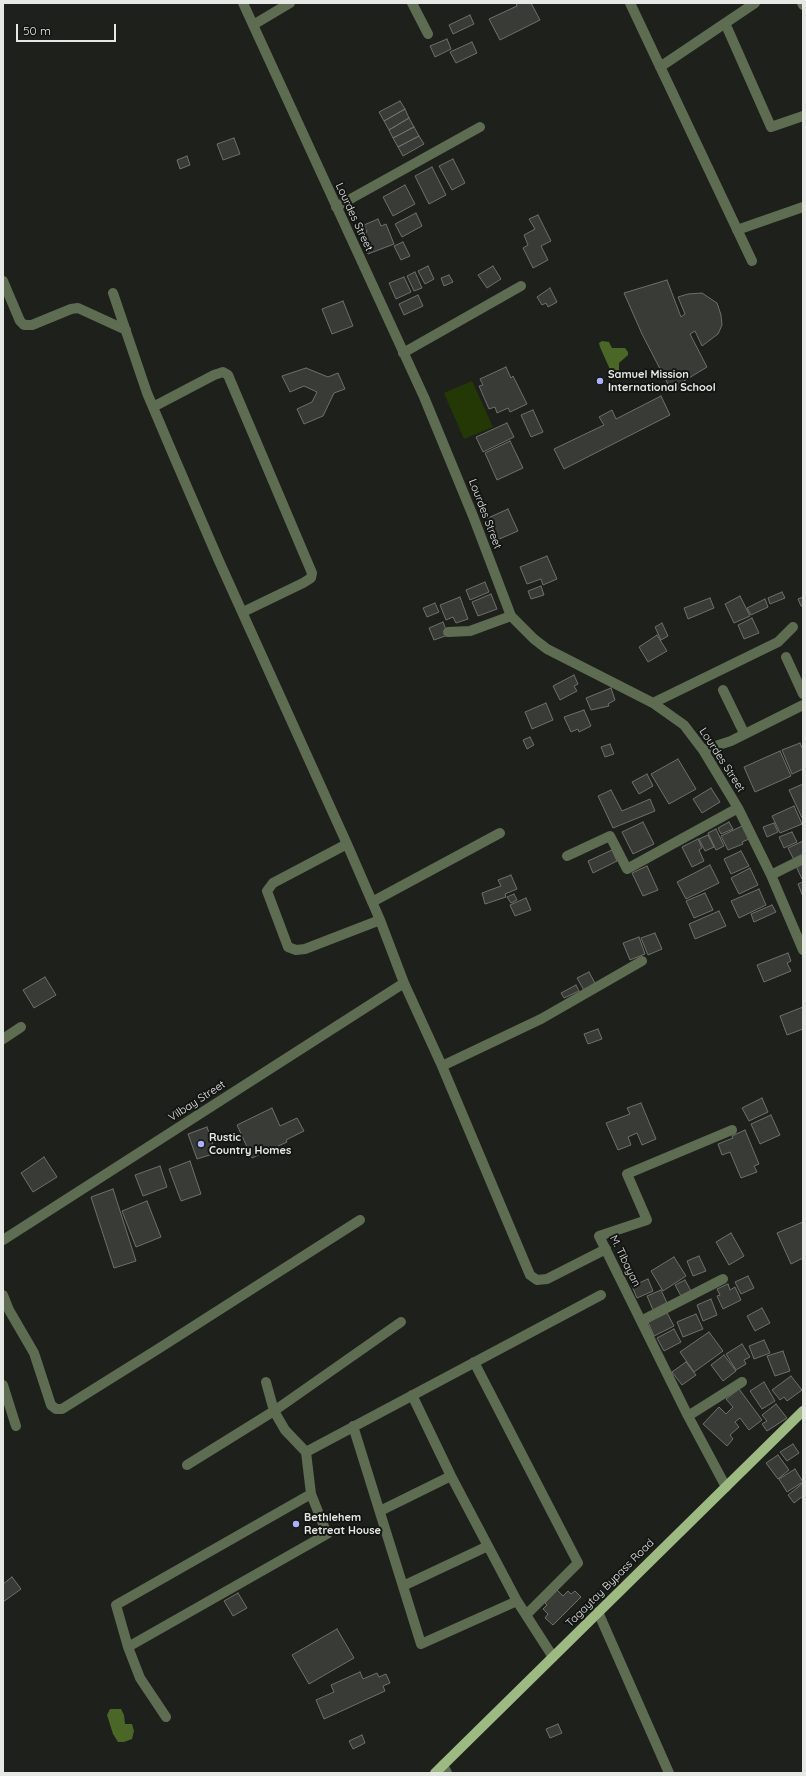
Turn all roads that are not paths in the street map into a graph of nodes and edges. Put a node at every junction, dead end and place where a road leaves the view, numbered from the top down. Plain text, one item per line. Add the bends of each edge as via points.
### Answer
1 (243, 3) edge
2 (290, 3) edge
3 (412, 3) edge
4 (630, 3) edge
5 (755, 3) edge
6 (725, 23) junction
7 (253, 25) junction
8 (428, 34) dead end
9 (660, 67) junction
10 (803, 116) edge
11 (480, 127) dead end
12 (336, 207) junction
13 (803, 207) edge
14 (737, 230) junction
15 (752, 261) dead end
16 (3, 281) edge
17 (521, 286) dead end
18 (113, 294) dead end
19 (126, 330) junction
20 (403, 353) junction
21 (154, 407) junction
22 (242, 612) junction
23 (511, 616) junction
24 (793, 627) dead end
25 (448, 632) dead end
26 (786, 657) dead end
27 (723, 690) dead end
28 (803, 694) edge
29 (653, 703) junction
30 (803, 705) edge
31 (744, 733) junction
32 (703, 750) junction
33 (738, 808) junction
34 (500, 833) dead end
35 (347, 844) junction
36 (567, 856) dead end
37 (803, 859) edge
38 (771, 875) junction
39 (372, 902) junction
40 (380, 920) junction
41 (803, 950) edge
42 (642, 960) dead end
43 (404, 983) junction
44 (21, 1026) dead end
45 (3, 1039) edge
46 (442, 1066) junction
47 (732, 1130) dead end
48 (360, 1220) dead end
49 (3, 1240) edge
50 (606, 1249) junction
51 (723, 1279) dead end
52 (3, 1295) edge
53 (601, 1295) dead end
54 (641, 1321) junction
55 (400, 1322) dead end
56 (474, 1362) junction
57 (266, 1382) dead end
58 (742, 1382) dead end
59 (3, 1386) edge
60 (412, 1395) junction
61 (274, 1411) junction
62 (803, 1411) edge
63 (12, 1416) junction
64 (688, 1416) junction
65 (3, 1420) edge
66 (16, 1426) dead end
67 (353, 1426) junction
68 (306, 1452) junction
69 (187, 1466) dead end
70 (451, 1476) junction
71 (726, 1487) junction
72 (311, 1494) junction
73 (380, 1511) junction
74 (488, 1546) junction
75 (404, 1586) junction
76 (517, 1601) junction
77 (598, 1612) junction
78 (526, 1615) junction
79 (128, 1647) junction
80 (553, 1657) junction
81 (166, 1717) dead end
82 (445, 1769) edge
83 (435, 1773) edge
84 (669, 1773) edge

1 - 7 street, Lourdes Street
2 - 7 street
3 - 8 street
4 - 9 street
5 - 6 street
6 - 9 street
6 - 10 street via 771,127
7 - 12 street, Lourdes Street
9 - 14 street
11 - 12 street
12 - 20 street, Lourdes Street
13 - 14 street
14 - 15 street
16 - 19 street via 24,325 32,325 78,308
17 - 20 street
18 - 19 street
19 - 21 street
20 - 23 street, Lourdes Street via 453,467
21 - 22 street
21 - 22 street via 214,375 223,372 228,375 312,573 303,583
22 - 35 street
23 - 25 street via 470,631
23 - 29 street, Lourdes Street via 547,649
24 - 29 street via 778,642
26 - 28 street
27 - 31 street
29 - 32 street, Lourdes Street via 684,725
30 - 31 street
31 - 32 street
32 - 33 street, Lourdes Street
33 - 36 street via 627,869 610,836
33 - 38 street, Lourdes Street
34 - 39 street
35 - 39 street
35 - 40 street via 273,883 267,891 288,947 296,950 305,949
37 - 38 street
38 - 41 street, Lourdes Street
39 - 40 street
40 - 43 street
42 - 46 street via 541,1018
43 - 46 street
43 - 49 street, Vilbay Street
44 - 45 street
46 - 50 street via 530,1275 537,1280 547,1279
47 - 50 street, M. Tibayan via 627,1174 647,1220 599,1236
48 - 52 street via 62,1409 56,1409 51,1405 34,1353
50 - 54 street, M. Tibayan
51 - 54 street
53 - 56 street
54 - 64 street, M. Tibayan
55 - 61 street
56 - 60 street
56 - 78 street via 578,1563
57 - 61 street
58 - 64 street
59 - 63 street
60 - 67 street
60 - 70 street
61 - 68 street via 285,1430
61 - 69 street
62 - 71 main road, Tagaytay Bypass Road
63 - 65 street
63 - 66 street
64 - 71 street, M. Tibayan
67 - 68 street
67 - 73 street
68 - 72 street
70 - 73 street
70 - 74 street
71 - 77 main road, Tagaytay Bypass Road
72 - 79 street via 116,1605
72 - 79 street via 327,1534
73 - 75 street
74 - 75 street
74 - 76 street
75 - 76 street via 421,1644
76 - 78 street
77 - 80 main road, Tagaytay Bypass Road
77 - 84 street
78 - 80 street
79 - 81 street via 140,1678
80 - 82 main road, Tagaytay Bypass Road
82 - 83 main road, Tagaytay Bypass Road

